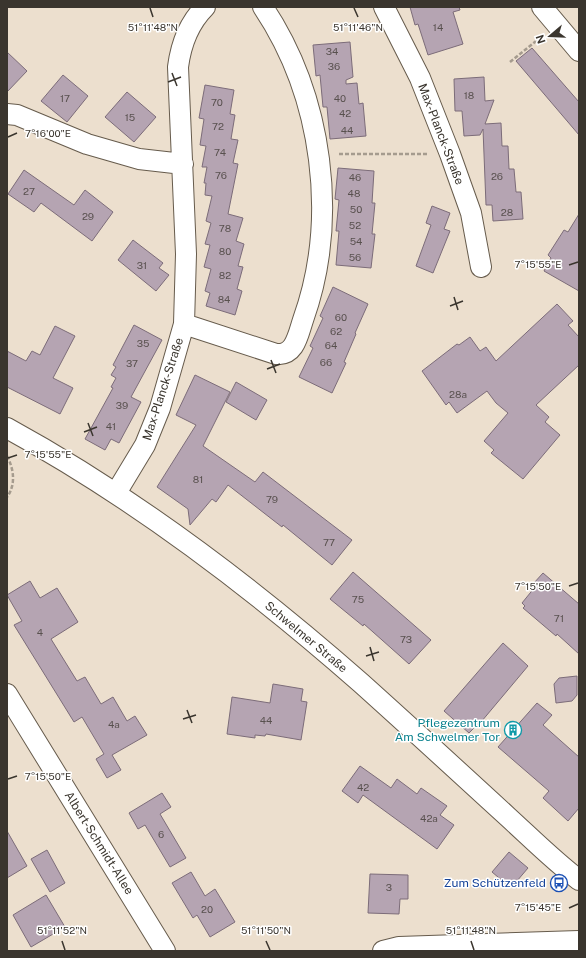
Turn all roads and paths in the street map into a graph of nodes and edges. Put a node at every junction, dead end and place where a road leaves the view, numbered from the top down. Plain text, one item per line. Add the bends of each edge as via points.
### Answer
1 (205, 7) edge
2 (263, 7) edge
3 (384, 7) edge
4 (542, 7) edge
5 (533, 44) dead end
6 (579, 50) edge
7 (510, 62) dead end
8 (7, 114) edge
9 (318, 154) junction
10 (450, 154) junction
11 (183, 164) junction
12 (481, 267) dead end
13 (184, 324) junction
14 (7, 428) edge
15 (7, 456) edge
16 (116, 493) junction
17 (7, 496) edge
18 (7, 694) edge
19 (579, 880) edge
20 (579, 941) edge
21 (165, 951) edge
22 (383, 951) edge

1 - 11 street, Max-Planck-Straße via 189,28 180,52 178,81
2 - 9 street, Max-Planck-Straße via 276,26 295,68 310,114
3 - 10 street, Max-Planck-Straße via 420,78
4 - 6 street
5 - 7 path
8 - 11 street via 17,115 87,144 139,159
9 - 10 path
9 - 13 street, Max-Planck-Straße via 323,202 319,261 310,303 296,342 290,350 284,355 276,354
10 - 12 street, Max-Planck-Straße via 471,213
11 - 13 street, Max-Planck-Straße via 186,254
13 - 16 street, Max-Planck-Straße via 160,408 145,445
14 - 16 street, Schwelmer Straße via 63,459
15 - 17 path via 13,481 12,490
16 - 19 street, Schwelmer Straße via 280,614
18 - 21 street, Albert-Schmidt-Allee
20 - 22 street via 399,947

